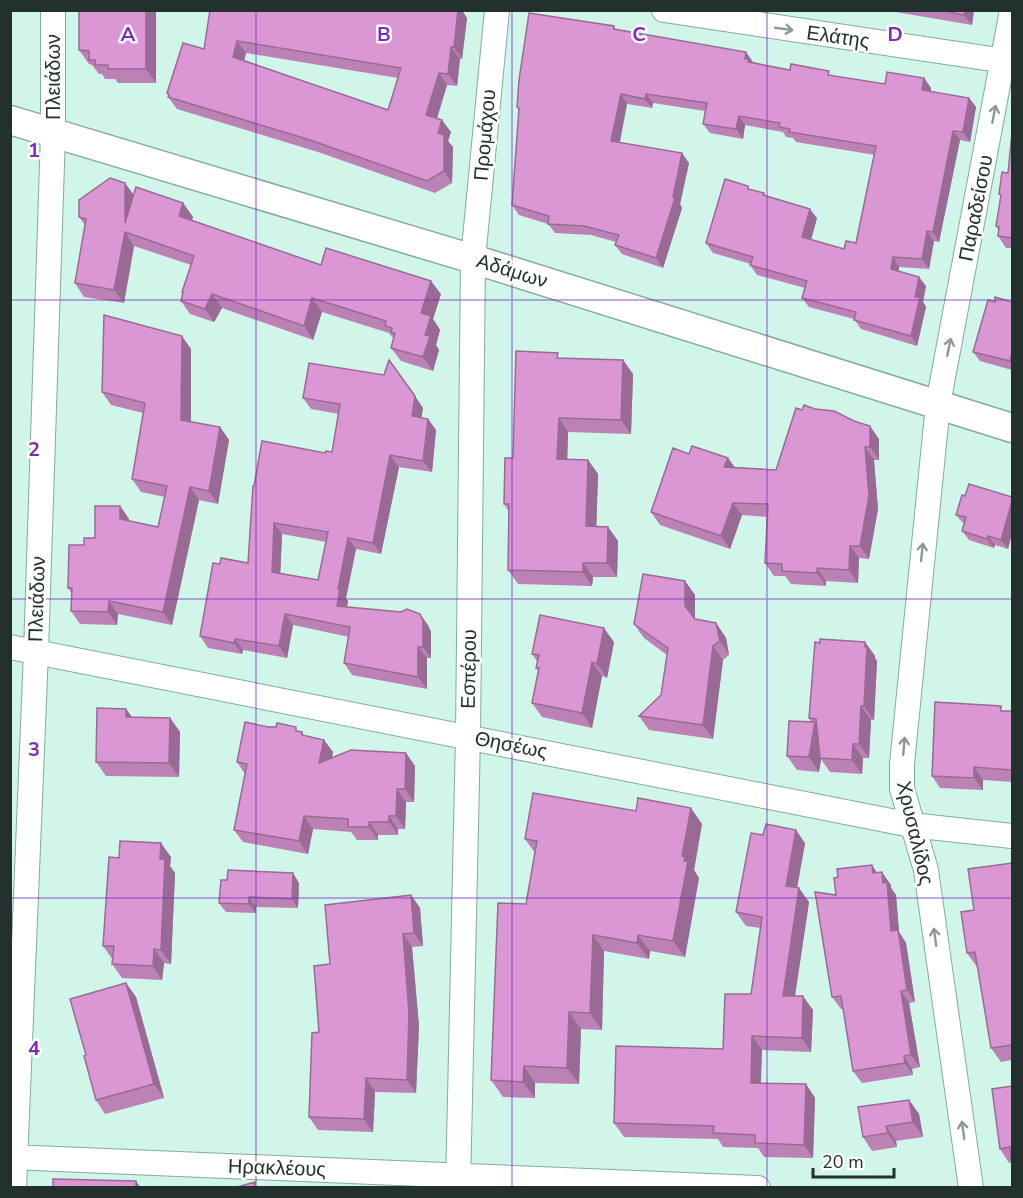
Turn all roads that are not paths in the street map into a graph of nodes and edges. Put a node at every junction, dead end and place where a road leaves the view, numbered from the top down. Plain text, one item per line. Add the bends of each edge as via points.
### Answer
1 (53, 10) edge
2 (497, 10) edge
3 (664, 10) edge
4 (1012, 10) edge
5 (752, 17) edge
6 (1008, 62) edge
7 (10, 120) edge
8 (53, 133) junction
9 (473, 259) junction
10 (938, 404) junction
11 (1012, 428) edge
12 (10, 647) edge
13 (36, 652) junction
14 (468, 736) junction
15 (911, 825) junction
16 (1012, 836) edge
17 (12, 1157) edge
18 (458, 1181) edge
19 (14, 1188) edge
20 (758, 1188) edge
21 (971, 1188) edge

1 - 8 street, Πλειάδων
2 - 9 street, Προμάχου
3 - 5 street, Ελάτης
4 - 6 street, Παραδείσου
5 -> 6 street, Ελάτης
10 -> 6 street, Παραδείσου
7 - 8 street, Αδάμων
8 - 9 street, Αδάμων
8 - 13 street, Πλειάδων
9 - 10 street, Αδάμων
9 - 14 street, Εσπέρου
10 - 11 street, Αδάμων
15 -> 10 street, Χρυσαλίδος via 902,789 902,764
12 - 13 street, Θησέως
13 - 14 street, Θησέως
13 - 17 street, Πλειάδων
14 - 15 street, Θησέως
14 - 18 street, Εσπέρου
15 - 16 street, Θησέως
21 -> 15 street, Χρυσαλίδος via 926,870
17 - 18 street, Ηρακλέους
17 - 19 street, Πλειάδων
18 - 20 street, Ηρακλέους

